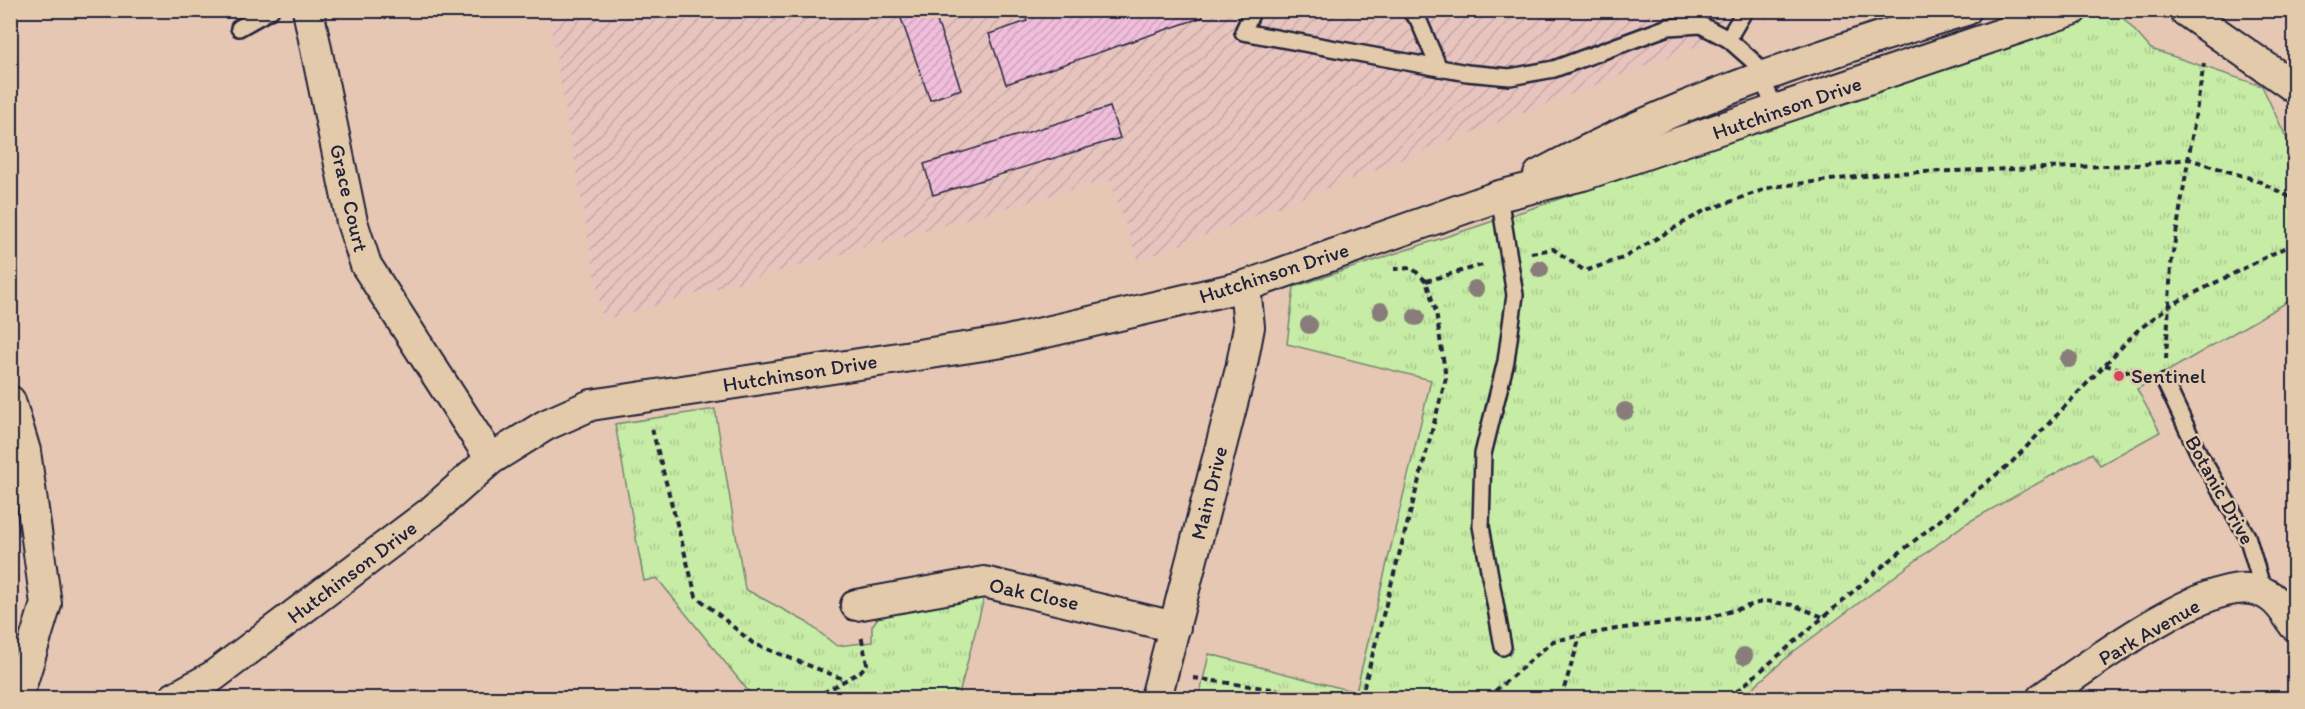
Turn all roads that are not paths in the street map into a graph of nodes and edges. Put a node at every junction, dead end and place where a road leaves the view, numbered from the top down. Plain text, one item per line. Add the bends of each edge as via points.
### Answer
1 (272, 10) edge
2 (308, 10) edge
3 (1253, 10) edge
4 (1409, 10) edge
5 (1745, 10) edge
6 (1966, 10) edge
7 (2072, 10) edge
8 (2184, 10) edge
9 (239, 28) dead end
10 (1728, 39) junction
11 (1439, 68) junction
12 (1762, 78) junction
13 (2295, 87) edge
14 (1777, 112) junction
15 (1499, 196) junction
16 (1245, 286) junction
17 (2165, 382) road end
18 (10, 400) edge
19 (491, 459) junction
20 (2264, 593) junction
21 (856, 605) road end
22 (2295, 625) edge
23 (1175, 627) junction
24 (1503, 647) dead end
25 (1159, 686) edge
26 (22, 693) edge
27 (174, 699) edge
28 (2042, 699) edge

1 - 9 lane
2 - 19 street, Grace Court via 352,222 366,265
3 - 11 lane via 1243,32
4 - 11 lane via 1418,19
5 - 10 lane
6 - 12 street, Hutchinson Drive
7 - 14 street, Hutchinson Drive
8 - 13 street
10 - 11 lane via 1701,25 1668,27 1554,69 1510,77
10 - 12 lane via 1754,62
12 - 14 lane
12 - 15 street, Hutchinson Drive via 1580,153
14 - 15 street, Hutchinson Drive via 1583,175
15 - 16 street, Hutchinson Drive
15 - 24 lane via 1515,295 1506,361 1483,454 1481,526
16 - 19 street, Hutchinson Drive via 1003,342 591,405 546,425
16 - 23 street, Main Drive via 1249,327 1241,369
17 - 20 lane, Botanic Drive via 2199,454 2247,536
18 - 26 street via 25,451 46,604
19 - 27 street, Hutchinson Drive via 431,513 212,677
20 - 22 street via 2276,600
20 - 28 street, Park Avenue via 2230,590 2193,604 2106,654
21 - 23 street, Oak Close via 984,582
23 - 25 street, Main Drive

